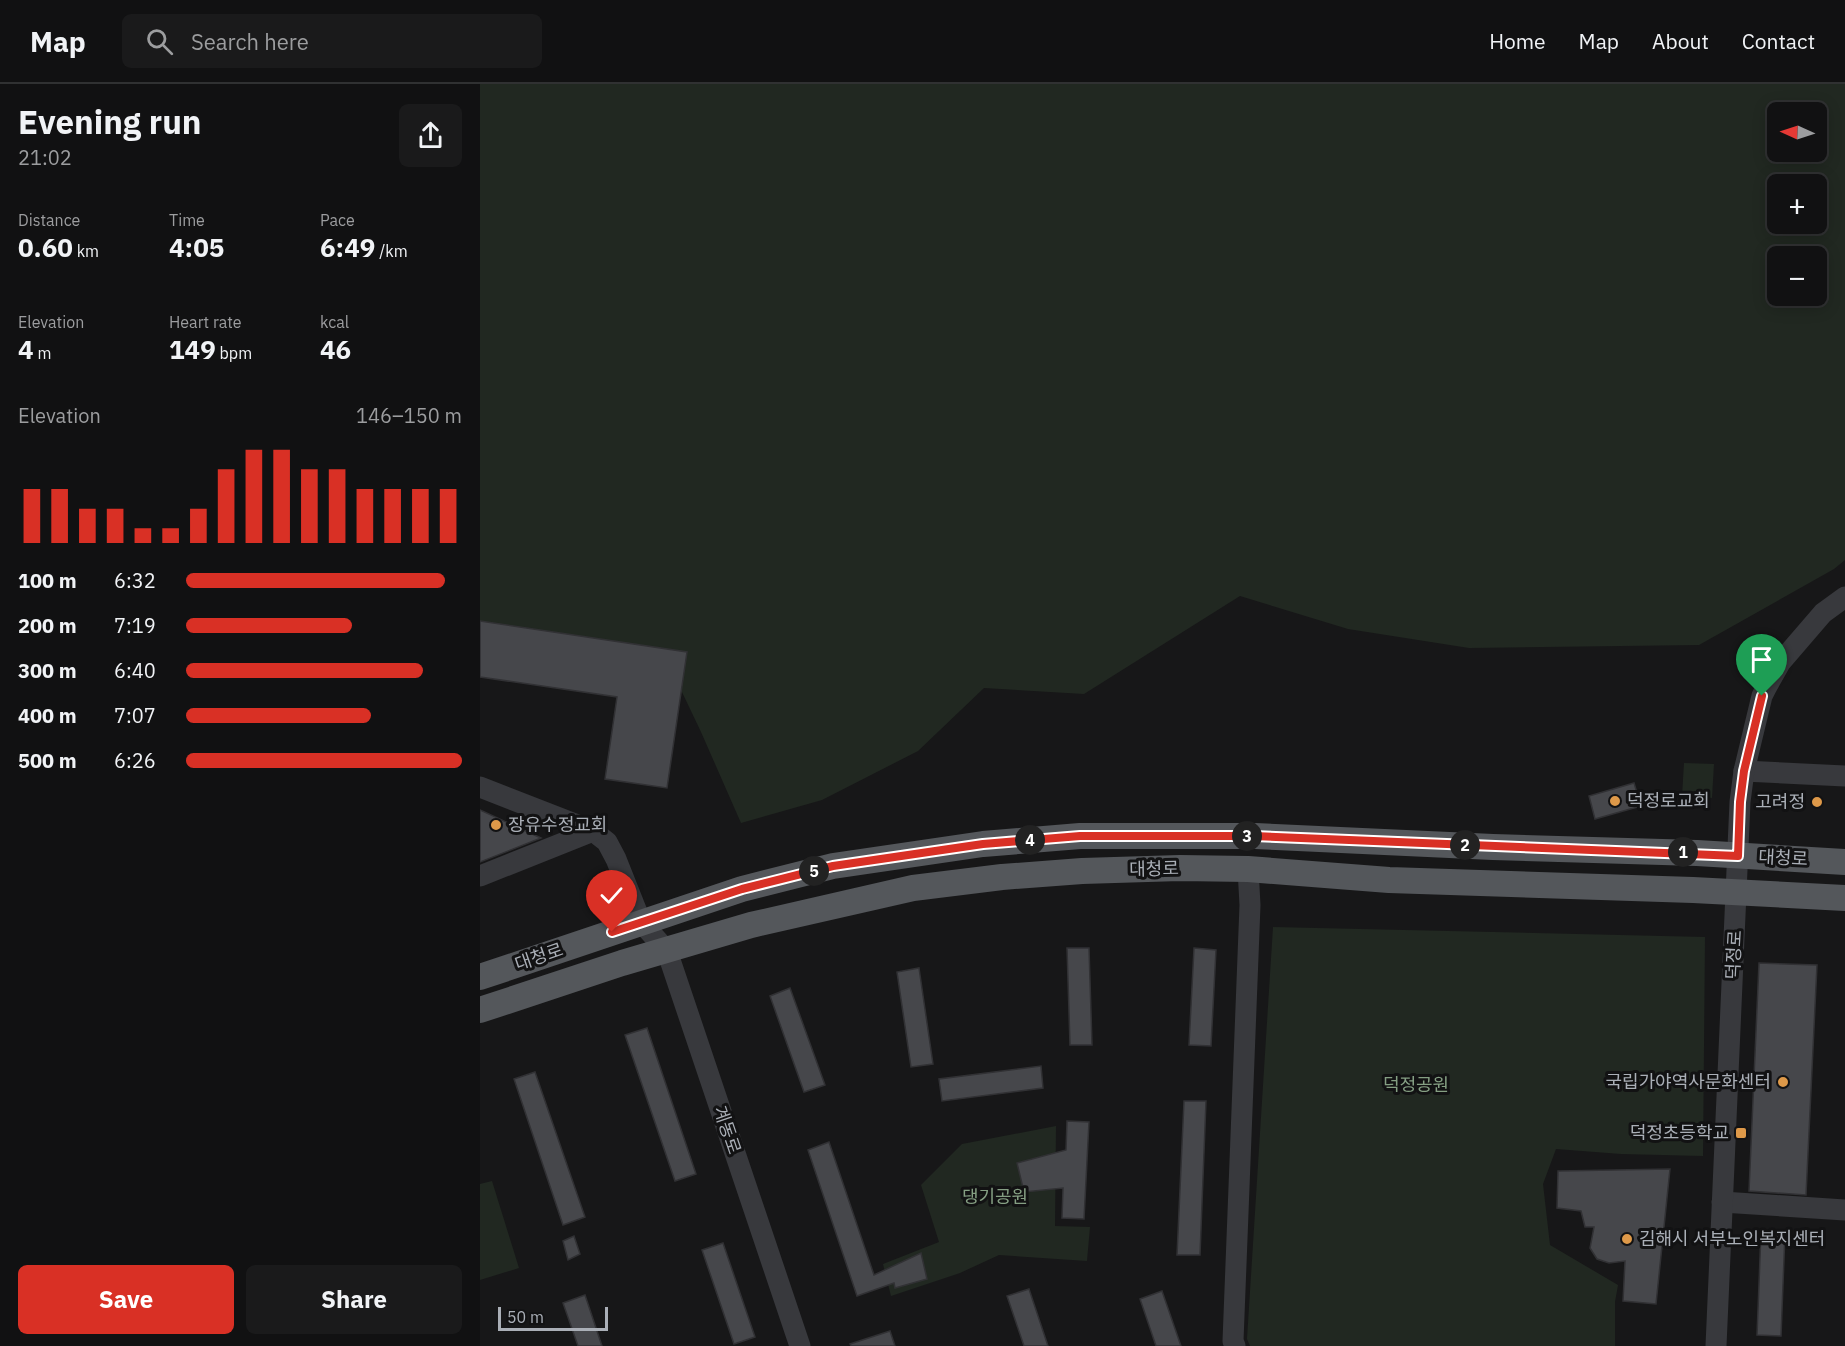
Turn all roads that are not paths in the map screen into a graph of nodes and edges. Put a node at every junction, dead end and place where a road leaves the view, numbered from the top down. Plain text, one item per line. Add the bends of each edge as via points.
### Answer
1 (1845, 597) edge
2 (1744, 771) junction
3 (1844, 773) edge
4 (480, 787) edge
5 (593, 831) junction
6 (1738, 856) junction
7 (1845, 862) edge
8 (1248, 869) junction
9 (480, 876) edge
10 (1736, 892) junction
11 (1845, 898) edge
12 (641, 922) junction
13 (667, 951) junction
14 (480, 976) edge
15 (480, 1010) edge
16 (1722, 1202) junction
17 (1845, 1210) edge
18 (800, 1346) edge
19 (1235, 1346) edge
20 (1716, 1346) edge

1 - 2 street, 덕정로 via 1823,614 1780,663 1762,696
2 - 3 street
2 - 6 street, 덕정로
4 - 5 street
5 - 9 street
5 - 12 street, 계동로 via 607,842
6 - 7 main road, 대청로
6 - 10 street, 덕정로
6 - 12 main road, 대청로 via 1254,836 1080,836 983,844 833,866 742,889
8 - 10 main road, 대청로 via 1389,880
8 - 13 main road, 대청로 via 1082,871 913,888 751,925
8 - 19 street
10 - 11 main road, 대청로
10 - 16 street, 덕정로
12 - 13 street, 계동로
12 - 14 main road, 대청로
13 - 15 main road, 대청로
13 - 18 street, 계동로
16 - 17 street
16 - 20 street, 덕정로

